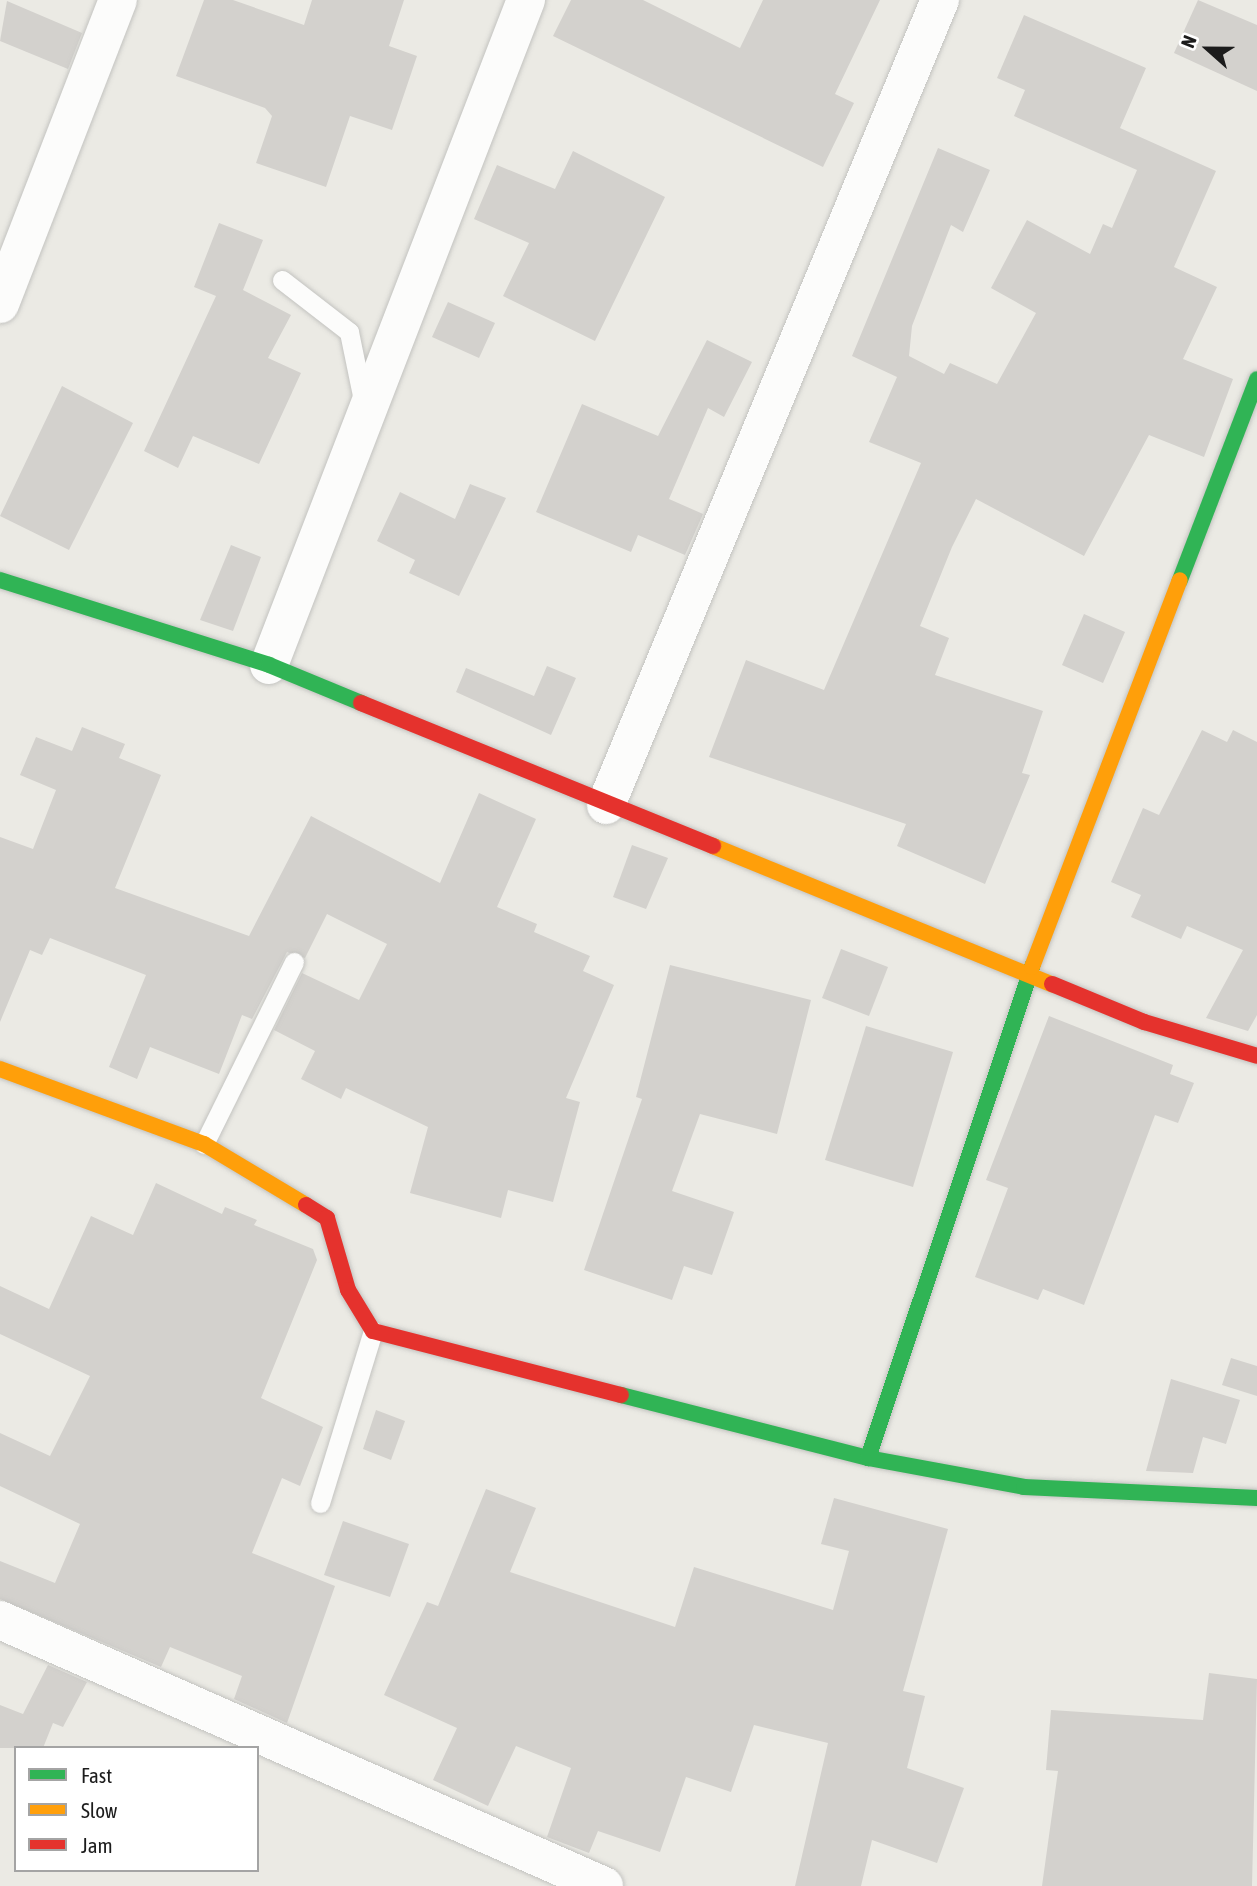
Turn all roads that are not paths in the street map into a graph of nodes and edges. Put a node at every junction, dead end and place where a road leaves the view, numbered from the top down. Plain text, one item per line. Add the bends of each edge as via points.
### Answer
1 (118, 0) edge
2 (526, 0) edge
3 (940, 0) edge
4 (282, 280) dead end
5 (0, 304) edge
6 (1257, 379) edge
7 (365, 418) junction
8 (0, 580) edge
9 (269, 665) junction
10 (606, 805) junction
11 (294, 962) dead end
12 (1028, 974) junction
13 (1257, 1056) edge
14 (0, 1069) edge
15 (204, 1144) junction
16 (373, 1331) junction
17 (868, 1458) junction
18 (1257, 1498) edge
19 (320, 1503) dead end
20 (0, 1620) edge
21 (604, 1886) edge

1 - 5 street
2 - 7 street
3 - 10 street
4 - 7 lane via 349,332
6 - 12 street
7 - 9 street
8 - 9 street
9 - 10 street
10 - 12 street
11 - 15 lane
12 - 13 street via 1144,1022
12 - 17 street
14 - 15 street
15 - 16 street via 327,1218 348,1290
16 - 17 street
16 - 19 lane
17 - 18 street via 1024,1488
20 - 21 street

